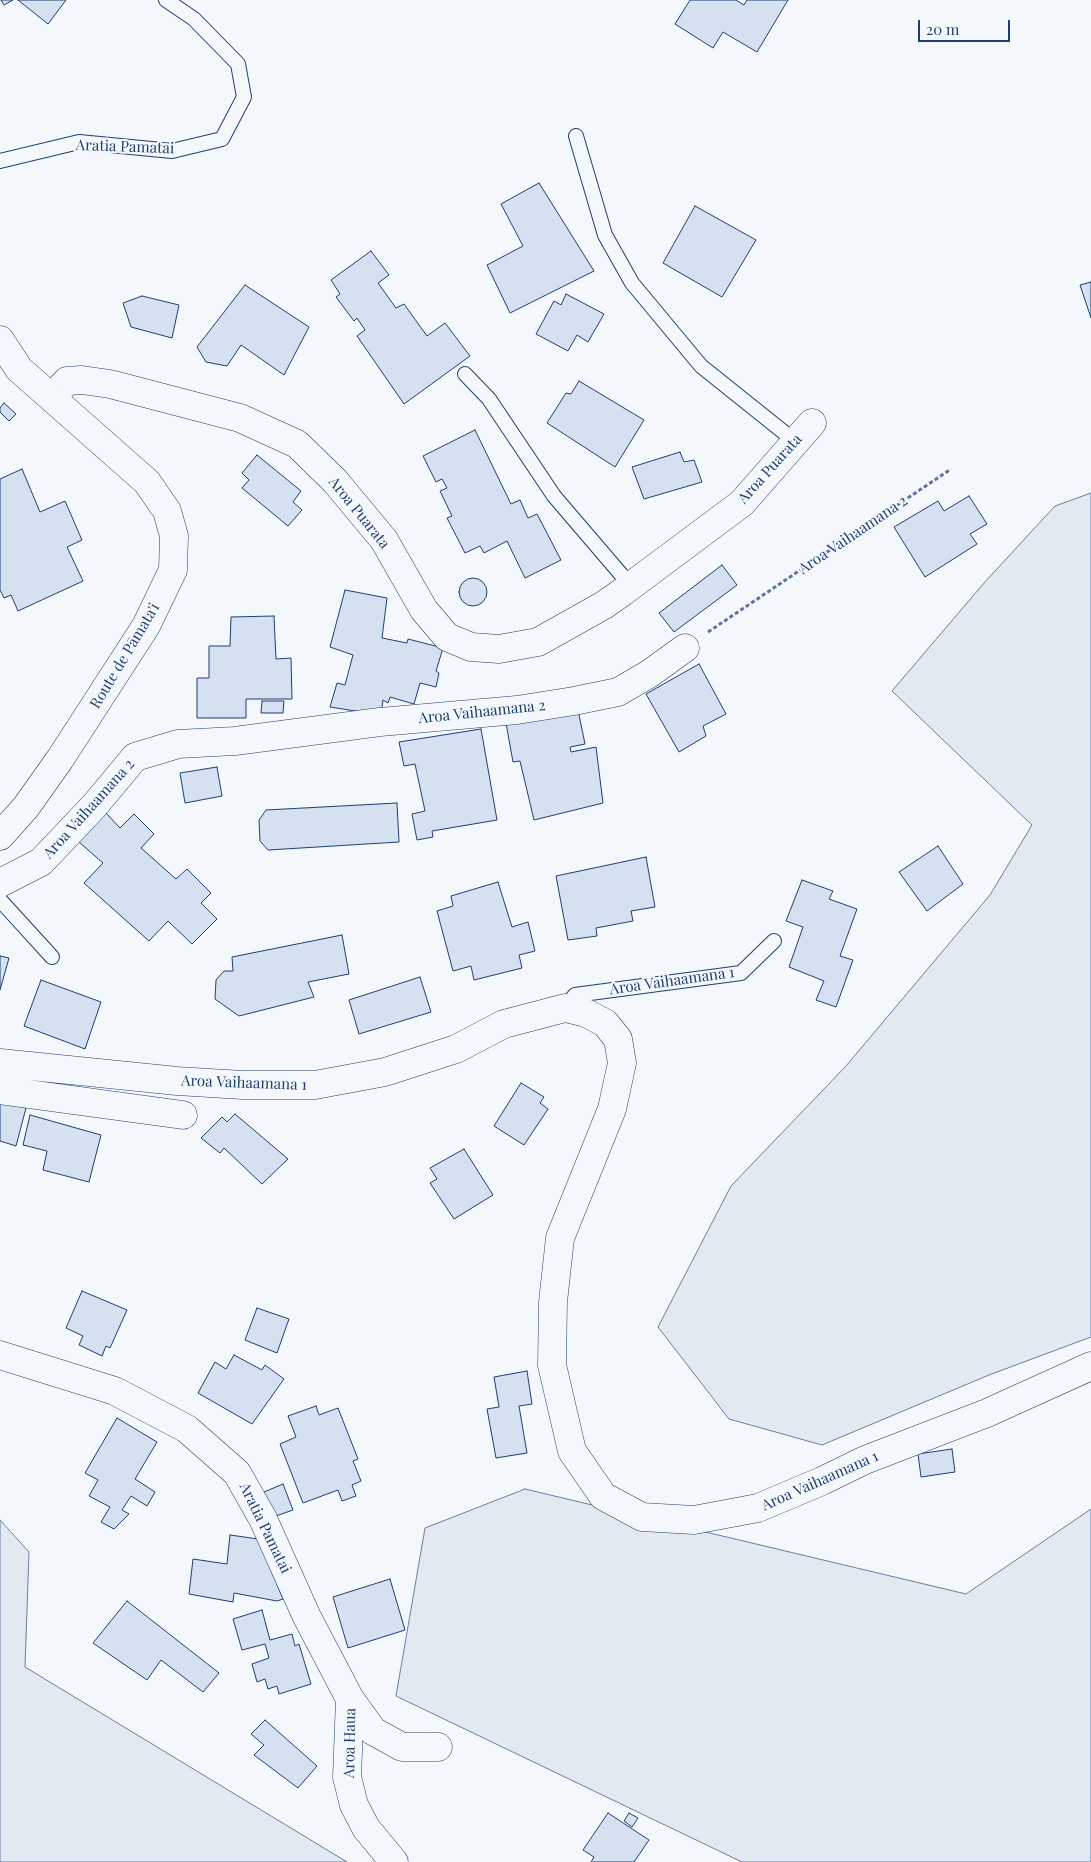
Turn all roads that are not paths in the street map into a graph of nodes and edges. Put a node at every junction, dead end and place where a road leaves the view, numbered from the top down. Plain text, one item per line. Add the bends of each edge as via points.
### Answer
1 (166, 0) edge
2 (576, 136) dead end
3 (0, 161) edge
4 (4, 353) edge
5 (465, 374) dead end
6 (52, 397) junction
7 (804, 432) joint
8 (631, 586) junction
9 (685, 648) road end
10 (0, 836) edge
11 (0, 884) edge
12 (0, 900) edge
13 (774, 941) dead end
14 (52, 957) dead end
15 (565, 1008) junction
16 (0, 1063) edge
17 (0, 1090) edge
18 (182, 1115) dead end
19 (0, 1355) edge
20 (1091, 1366) edge
21 (350, 1699) junction
22 (438, 1747) dead end
23 (394, 1862) edge

1 - 3 lane, Aratia Pamatai via 194,19 238,64 244,97 222,139 172,152 79,142
2 - 7 lane via 605,235 632,283 701,366
4 - 6 street, Route de Pāmata'i
5 - 8 lane via 489,399 554,496
6 - 8 street, Aroa Puarata via 67,381 110,384 240,418 297,444 335,481 384,540 435,624 447,637 471,646 499,649 538,642
6 - 10 street, Route de Pāmata'i via 147,482 166,511 174,536 173,570 146,626 100,699 32,799
7 - 8 street, Aroa Puarata via 742,503
9 - 11 street, Aroa Vaihaamana 2 via 618,692 574,701 235,741 178,744 135,757 42,862
12 - 14 lane
13 - 15 lane, Aroa Vaihaamana 1 via 741,973 575,994
15 - 16 street, Aroa Vaihaamana 1 via 504,1024 456,1049 385,1072 314,1085 177,1081
15 - 20 street, Aroa Vaihaamana 1 via 586,1013 605,1023 618,1039 622,1063 612,1109 560,1238 553,1302 552,1365 572,1451 603,1496 642,1517 694,1520 758,1508
17 - 18 street
19 - 21 street, Aratia Pamatai via 115,1391 187,1429 237,1473 263,1519 307,1617
21 - 22 street, Aratia Pamatai via 373,1731 402,1747
21 - 23 street, Aroa Haua via 347,1777 354,1805 366,1828

